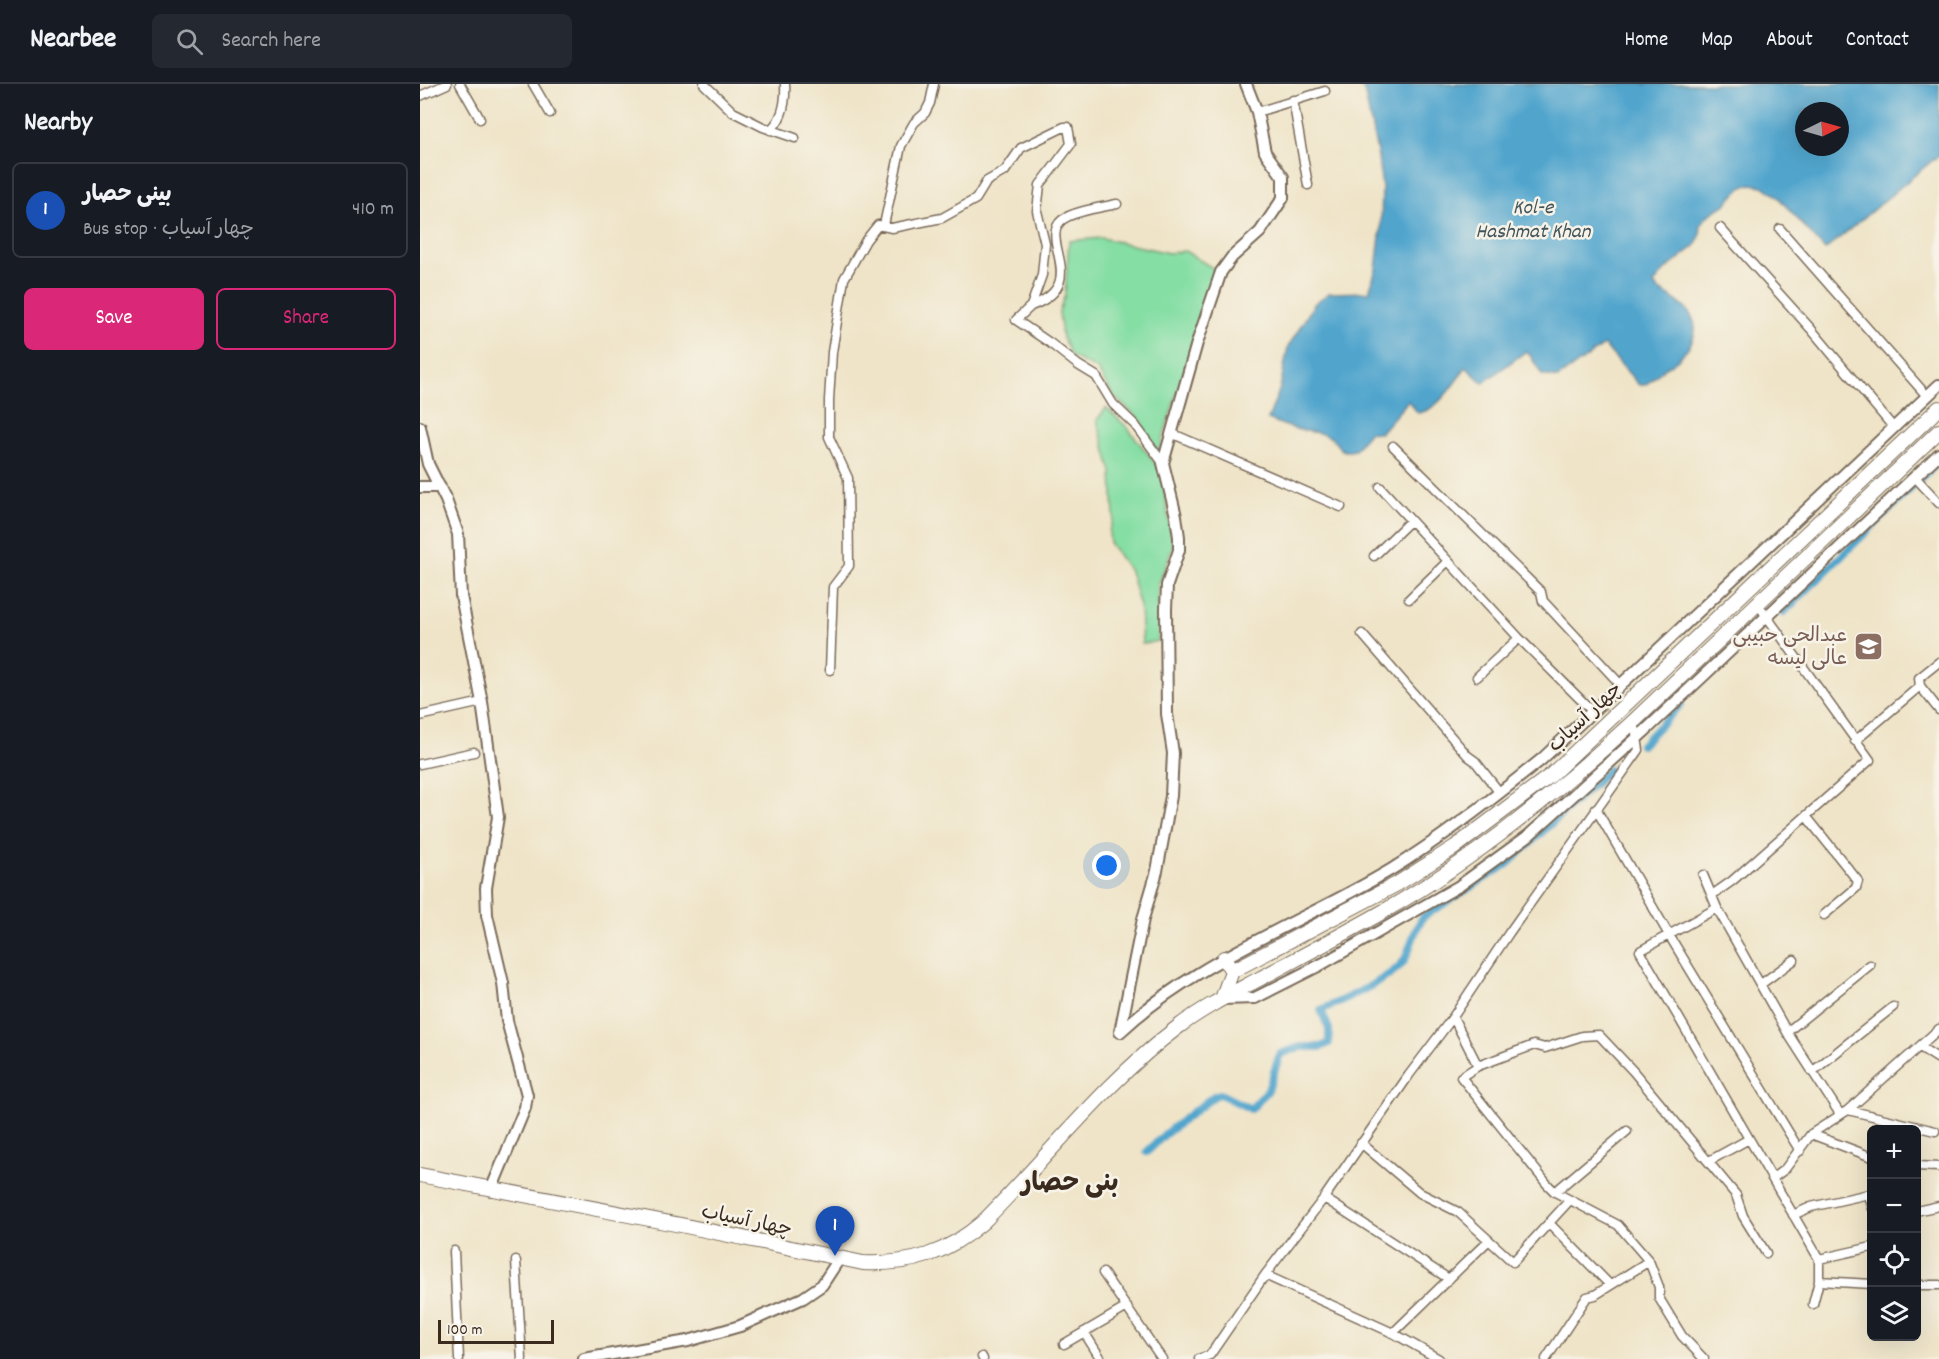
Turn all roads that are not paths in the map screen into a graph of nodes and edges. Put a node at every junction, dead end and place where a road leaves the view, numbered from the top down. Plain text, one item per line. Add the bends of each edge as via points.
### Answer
1 (447, 84) edge
2 (460, 84) edge
3 (534, 84) edge
4 (704, 84) edge
5 (785, 84) edge
6 (934, 84) edge
7 (1246, 84) edge
8 (1325, 91) dead end
9 (420, 96) edge
10 (1293, 100) junction
11 (550, 112) dead end
12 (1257, 112) junction
13 (480, 119) dead end
14 (770, 130) junction
15 (795, 138) dead end
16 (1308, 185) dead end
17 (1117, 204) dead end
18 (884, 225) junction
19 (1720, 228) dead end
20 (1780, 230) dead end
21 (1031, 306) junction
22 (1939, 385) edge
23 (1926, 396) junction
24 (1939, 408) edge
25 (420, 427) edge
26 (1893, 427) junction
27 (1939, 431) edge
28 (1171, 433) junction
29 (1393, 446) dead end
30 (1939, 454) edge
31 (1163, 463) junction
32 (1918, 480) junction
33 (420, 487) edge
34 (440, 487) junction
35 (1380, 487) dead end
36 (1939, 503) edge
37 (1341, 507) dead end
38 (1410, 521) junction
39 (1374, 556) dead end
40 (1448, 561) junction
41 (1409, 599) dead end
42 (1757, 603) junction
43 (1767, 615) junction
44 (1362, 634) dead end
45 (1518, 638) junction
46 (1939, 662) edge
47 (830, 670) dead end
48 (1477, 677) dead end
49 (1620, 684) junction
50 (1920, 686) junction
51 (482, 702) junction
52 (1939, 710) edge
53 (1592, 711) junction
54 (420, 716) edge
55 (1634, 721) junction
56 (1637, 738) junction
57 (1856, 741) junction
58 (474, 752) dead end
59 (420, 764) edge
60 (1500, 793) junction
61 (1596, 809) junction
62 (1806, 816) junction
63 (1703, 875) dead end
64 (1712, 895) junction
65 (1717, 908) junction
66 (1824, 915) dead end
67 (1669, 935) junction
68 (1224, 958) junction
69 (1794, 960) dead end
70 (1870, 965) dead end
71 (1232, 971) junction
72 (1761, 984) junction
73 (1222, 999) junction
74 (1893, 1007) dead end
75 (1453, 1017) junction
76 (1939, 1029) edge
77 (1787, 1032) junction
78 (1920, 1047) junction
79 (1939, 1059) edge
80 (1478, 1066) junction
81 (1812, 1072) junction
82 (1844, 1112) junction
83 (1627, 1131) dead end
84 (1935, 1131) dead end
85 (1811, 1134) junction
86 (1749, 1139) junction
87 (1361, 1143) junction
88 (1800, 1151) junction
89 (1867, 1155) edge
90 (1709, 1161) junction
91 (1921, 1166) edge
92 (1939, 1167) edge
93 (420, 1175) edge
94 (1773, 1178) junction
95 (491, 1190) junction
96 (1556, 1192) junction
97 (1867, 1194) edge
98 (1324, 1198) junction
99 (1570, 1200) junction
100 (1939, 1206) edge
101 (1921, 1210) edge
102 (1793, 1215) junction
103 (1549, 1223) junction
104 (1489, 1240) junction
105 (1867, 1248) edge
106 (454, 1251) dead end
107 (1766, 1253) dead end
108 (839, 1259) junction
109 (1819, 1259) junction
110 (516, 1261) dead end
111 (1649, 1261) junction
112 (1103, 1272) dead end
113 (1265, 1275) junction
114 (1449, 1279) junction
115 (1819, 1281) junction
116 (1867, 1284) edge
117 (1610, 1285) junction
118 (1921, 1285) edge
119 (1939, 1285) edge
120 (1813, 1304) dead end
121 (1127, 1307) junction
122 (1084, 1332) junction
123 (1393, 1333) junction
124 (1064, 1344) dead end
125 (615, 1356) edge
126 (459, 1359) edge
127 (522, 1359) edge
128 (584, 1359) edge
129 (1101, 1359) edge
130 (1162, 1359) edge
131 (1199, 1359) edge
132 (1439, 1359) edge
133 (1546, 1359) edge
134 (1704, 1359) edge

1 - 9 street
2 - 13 street
3 - 11 street
4 - 14 street via 733,112
5 - 14 street via 780,122
6 - 18 street via 930,104 901,146
7 - 12 street
8 - 10 street
10 - 12 street
10 - 16 street
12 - 28 street via 1265,152 1283,177 1283,198 1260,232 1221,272
14 - 15 street
17 - 21 street via 1062,220 1055,230 1060,282 1056,292
18 - 21 street via 892,228 942,218 976,199 987,181 1005,171 1021,148 1068,127 1071,144 1040,185 1037,211 1045,244 1042,275
18 - 47 street via 878,225 866,240 844,279 832,352 829,437 848,478 849,566 833,587
19 - 26 street
20 - 23 street
21 - 31 street via 1016,320 1096,376 1113,404 1135,425
22 - 23 street
23 - 26 street
24 - 71 highway, چهار آسیاب via 1551,774 1455,847 1397,884
25 - 34 street via 428,464
26 - 49 street
27 - 42 highway, چهار آسیاب
28 - 31 street
28 - 37 street
29 - 49 street via 1541,592 1543,601
30 - 32 street
31 - 68 street via 1179,537 1179,550 1167,585 1166,609 1167,714 1173,753 1171,796 1120,1032
32 - 36 street
32 - 43 street
33 - 34 street
34 - 51 street via 458,534 461,596
35 - 38 street
38 - 39 street
38 - 40 street
40 - 41 street
40 - 45 street
42 - 43 street
42 - 55 highway, چهار آسیاب
43 - 56 street
43 - 57 street
44 - 60 street
45 - 48 street
45 - 53 street
46 - 50 street via 1919,678
49 - 53 street
50 - 52 street
50 - 57 street
51 - 54 street
51 - 95 street via 498,817 486,888 487,915 527,1100
53 - 60 street
55 - 56 street
55 - 73 highway, چهار آسیاب via 1469,858 1388,909
56 - 61 street via 1639,750
56 - 73 street via 1528,836 1459,886 1255,998
57 - 62 street via 1870,760
58 - 59 street
60 - 68 street via 1392,868
61 - 67 street
61 - 75 street
62 - 64 street
62 - 66 street via 1858,881 1856,888
63 - 64 street
64 - 65 street
65 - 67 street
65 - 72 street
67 - 86 street via 1640,951
67 - 88 street
68 - 71 highway
69 - 72 street
70 - 77 street
71 - 73 highway
72 - 77 street
73 - 108 highway, چهار آسیاب via 1179,1026 1139,1059 966,1237 909,1262
74 - 81 street
75 - 80 street
75 - 87 street
76 - 78 street
77 - 81 street
78 - 79 street
78 - 82 street
80 - 90 street via 1534,1046 1545,1048 1582,1036 1599,1035
80 - 96 street via 1461,1077
81 - 82 street
82 - 84 street
82 - 85 street
83 - 96 street
85 - 88 street
85 - 89 street
86 - 90 street
86 - 94 street
87 - 98 street
87 - 104 street via 1420,1192 1458,1212
88 - 94 street
90 - 107 street via 1736,1196 1743,1216
91 - 92 street
93 - 95 highway, چهار آسیاب
94 - 102 street
95 - 108 highway, چهار آسیاب
96 - 99 street
97 - 102 street
98 - 113 street
98 - 114 street
99 - 103 street
99 - 111 street via 1618,1225
100 - 101 street
102 - 109 street
103 - 104 street via 1513,1262
103 - 117 street
104 - 114 street
105 - 109 street
106 - 126 street
108 - 125 street via 822,1285 776,1311 716,1334
109 - 115 street
110 - 127 street
111 - 117 street
111 - 134 street via 1659,1298 1682,1336
112 - 121 street
113 - 123 street
113 - 131 street via 1210,1355
114 - 123 street
115 - 116 street
115 - 120 street
117 - 133 street via 1587,1297
118 - 119 street
121 - 122 street
121 - 130 street
122 - 124 street
122 - 129 street
123 - 132 street
125 - 128 street

